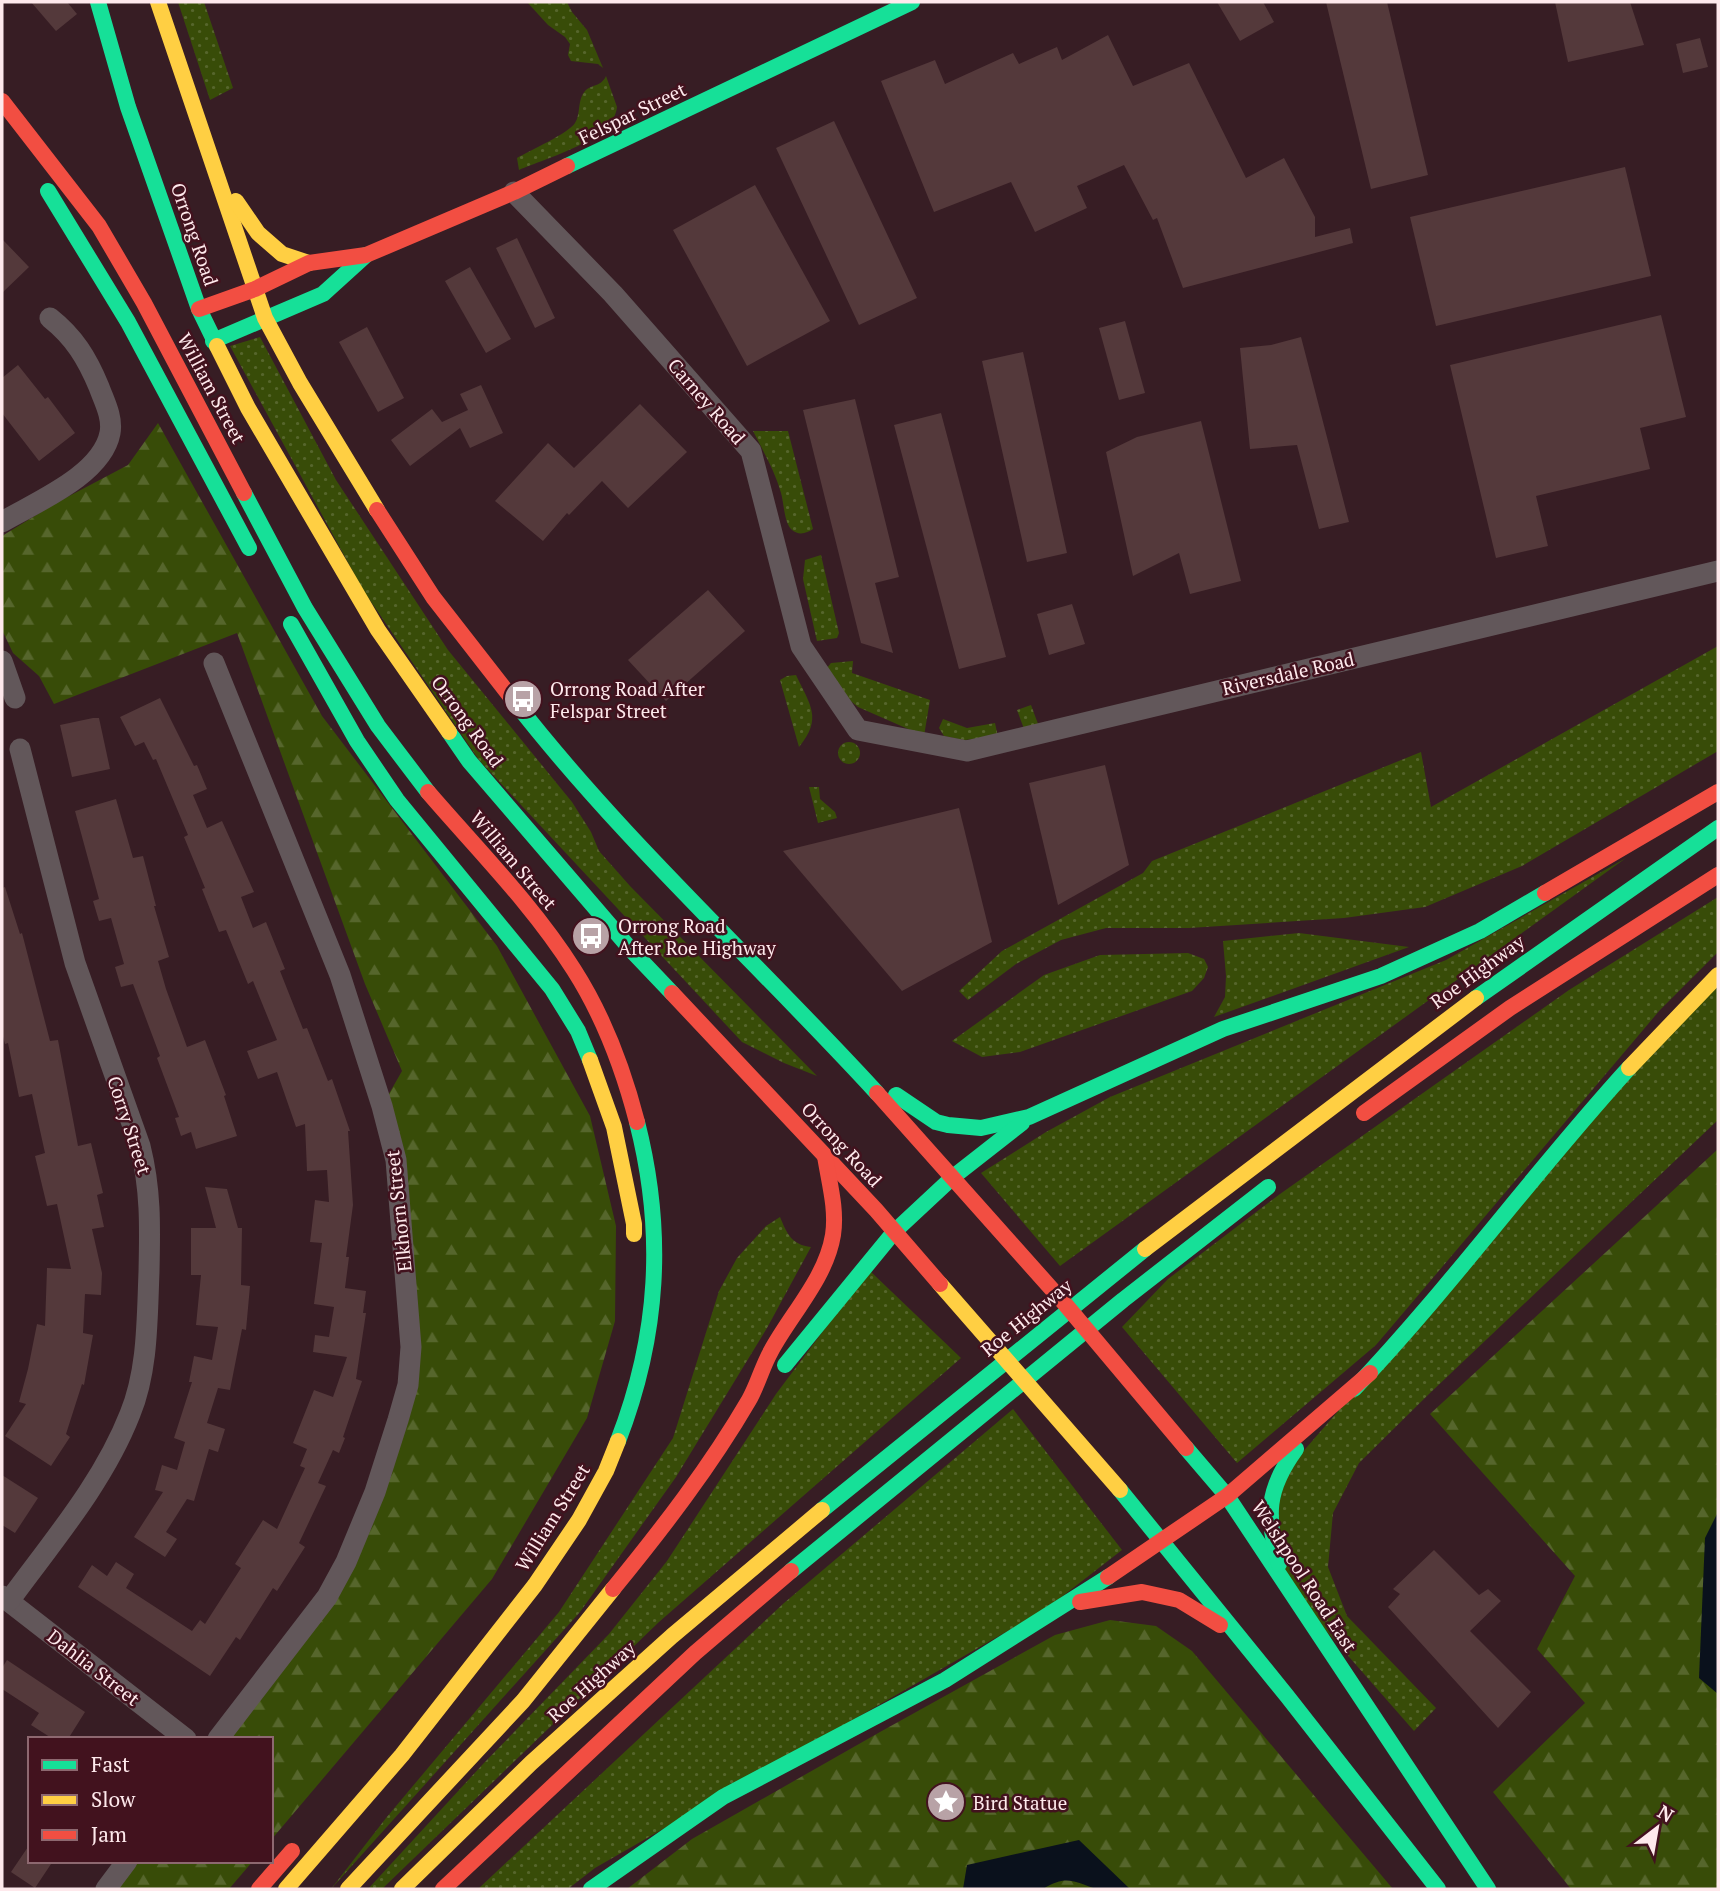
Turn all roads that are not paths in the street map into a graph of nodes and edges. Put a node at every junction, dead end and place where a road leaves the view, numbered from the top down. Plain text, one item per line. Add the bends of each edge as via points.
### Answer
1 (98, 2) edge
2 (158, 2) edge
3 (912, 2) edge
4 (2, 101) edge
5 (209, 155) junction
6 (42, 181) dead end
7 (514, 192) junction
8 (366, 255) junction
9 (309, 263) junction
10 (255, 289) junction
11 (199, 309) junction
12 (50, 318) dead end
13 (265, 318) junction
14 (213, 341) junction
15 (2, 522) edge
16 (257, 562) dead end
17 (1718, 571) edge
18 (282, 608) dead end
19 (2, 661) edge
20 (214, 663) dead end
21 (15, 698) dead end
22 (858, 730) joint
23 (20, 749) dead end
24 (1718, 792) edge
25 (1718, 828) edge
26 (1718, 875) edge
27 (1718, 975) edge
28 (854, 1068) junction
29 (1028, 1118) junction
30 (1353, 1121) dead end
31 (825, 1156) junction
32 (953, 1177) junction
33 (1276, 1180) dead end
34 (894, 1232) junction
35 (634, 1248) dead end
36 (1065, 1304) joint
37 (1370, 1373) junction
38 (751, 1397) junction
39 (1227, 1496) junction
40 (1162, 1541) junction
41 (1286, 1585) junction
42 (5, 1599) edge
43 (1068, 1604) junction
44 (1239, 1636) junction
45 (183, 1737) edge
46 (220, 1737) edge
47 (304, 1838) dead end
48 (126, 1863) edge
49 (106, 1889) edge
50 (259, 1889) edge
51 (286, 1889) edge
52 (348, 1889) edge
53 (402, 1889) edge
54 (443, 1889) edge
55 (592, 1889) edge
56 (1438, 1889) edge
57 (1488, 1889) edge

1 - 11 main road, Orrong Road via 128,107
2 - 5 main road, Orrong Road
3 - 7 main road, Felspar Street
4 - 51 main road, William Street via 99,226 305,608 378,726 421,784 545,928 573,970 614,1046 645,1154 654,1222 655,1286 633,1399 606,1471 535,1585 402,1755
5 - 9 main road via 258,233 282,254
5 - 10 main road, Orrong Road
6 - 16 main road via 127,319
7 - 8 main road, Felspar Street
7 - 22 street, Carney Road via 613,294 751,451 802,646
8 - 9 main road, Felspar Street
8 - 13 main road, Felspar Street via 323,294
9 - 10 main road, Felspar Street
10 - 11 main road, Felspar Street
10 - 13 main road, Orrong Road
11 - 14 main road, Orrong Road
12 - 15 street via 80,347 109,412 111,431 93,465
13 - 14 main road, Felspar Street
13 - 28 main road, Orrong Road via 328,430 433,597 520,709 686,895
14 - 31 main road, Orrong Road via 378,630 469,761 633,952
17 - 22 street, Riversdale Road via 967,751
18 - 35 main road via 357,741 397,800 552,989 578,1031 614,1127 634,1224
19 - 21 street
20 - 46 street, Elkhorn Street via 340,975 382,1106 396,1160 411,1347 408,1385 398,1420 346,1562 327,1598
23 - 42 street, Corry Street via 75,962 140,1146 151,1210 147,1331 131,1413 88,1491
24 - 29 main road via 1480,931 1381,976 1223,1029
25 - 53 main road, Roe Highway via 1510,972 985,1377 673,1636 531,1763
26 - 30 main road via 1510,1008
27 - 37 main road via 1668,1024 1549,1159 1447,1287
28 - 29 main road via 936,1122 981,1128
28 - 32 main road, Orrong Road
29 - 32 main road
31 - 34 main road, Orrong Road
31 - 38 main road via 835,1215 833,1237 824,1265 770,1352
32 - 34 main road
32 - 36 main road, Orrong Road
33 - 54 main road via 793,1569 695,1653
34 - 38 main road via 787,1363
34 - 40 main road, Orrong Road
36 - 39 main road, Welshpool Road East
37 - 39 main road
37 - 41 main road via 1298,1447 1273,1486 1270,1533
38 - 52 main road via 664,1526 548,1671
39 - 40 main road
39 - 41 main road, Welshpool Road East
40 - 43 main road
40 - 44 main road
41 - 57 main road, Welshpool Road East
42 - 45 street, Dahlia Street
43 - 44 main road via 1142,1592 1179,1600
43 - 55 main road via 945,1680 723,1797
44 - 56 main road
47 - 50 main road
48 - 49 street

